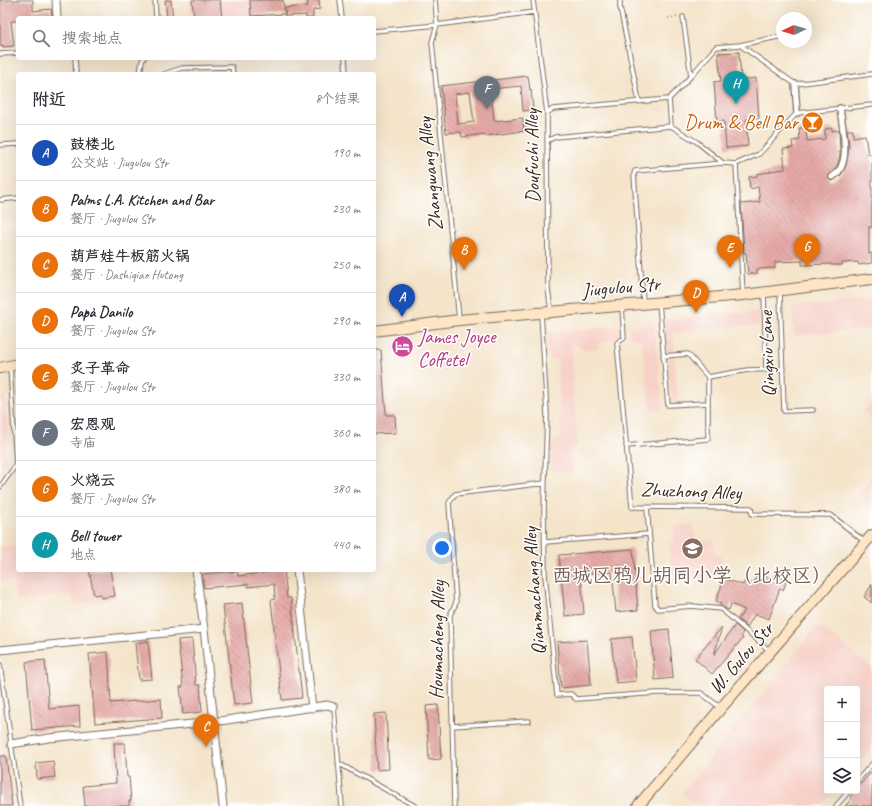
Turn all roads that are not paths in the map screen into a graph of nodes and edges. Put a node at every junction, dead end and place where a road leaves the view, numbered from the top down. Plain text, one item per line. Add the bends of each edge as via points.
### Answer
1 (56, 0) edge
2 (155, 0) edge
3 (340, 0) edge
4 (435, 0) edge
5 (533, 0) edge
6 (620, 0) edge
7 (534, 12) junction
8 (57, 16) edge
9 (156, 16) edge
10 (342, 16) edge
11 (684, 17) road end
12 (437, 25) junction
13 (376, 31) edge
14 (776, 37) edge
15 (740, 45) junction
16 (16, 53) edge
17 (0, 54) edge
18 (75, 60) edge
19 (142, 60) edge
20 (345, 60) edge
21 (76, 72) edge
22 (140, 72) edge
23 (170, 72) edge
24 (233, 72) edge
25 (346, 72) edge
26 (872, 74) edge
27 (691, 76) junction
28 (795, 84) junction
29 (669, 99) junction
30 (639, 101) junction
31 (872, 105) edge
32 (840, 108) junction
33 (547, 113) junction
34 (797, 113) junction
35 (671, 126) junction
36 (547, 140) junction
37 (16, 144) edge
38 (0, 145) edge
39 (723, 163) junction
40 (736, 164) junction
41 (832, 177) dead end
42 (16, 198) edge
43 (0, 200) edge
44 (872, 279) edge
45 (780, 290) junction
46 (764, 292) junction
47 (743, 295) junction
48 (659, 302) junction
49 (643, 303) junction
50 (622, 305) junction
51 (546, 312) junction
52 (459, 320) junction
53 (376, 330) edge
54 (663, 356) junction
55 (9, 366) edge
56 (783, 369) junction
57 (766, 370) junction
58 (708, 377) junction
59 (708, 402) junction
60 (813, 410) dead end
61 (626, 446) junction
62 (545, 483) junction
63 (0, 487) edge
64 (647, 508) junction
65 (649, 534) junction
66 (869, 539) edge
67 (545, 542) junction
68 (196, 572) edge
69 (297, 572) edge
70 (204, 629) junction
71 (0, 650) edge
72 (771, 651) junction
73 (0, 665) edge
74 (334, 707) joint
75 (312, 708) junction
76 (721, 708) junction
77 (529, 721) dead end
78 (213, 722) junction
79 (452, 726) junction
80 (11, 744) junction
81 (338, 763) junction
82 (872, 764) edge
83 (860, 778) edge
84 (846, 794) edge
85 (20, 806) edge
86 (224, 806) edge
87 (342, 806) edge
88 (415, 806) edge
89 (454, 806) edge
90 (638, 806) edge
91 (836, 806) edge

1 - 8 street
2 - 9 lane
3 - 10 lane
4 - 12 lane, Zhangwang Alley
5 - 7 lane, Doufuchi Alley
6 - 30 lane
7 - 12 lane
7 - 33 lane, Doufuchi Alley
11 - 27 lane
12 - 13 lane
12 - 52 lane, Zhangwang Alley via 432,42
14 - 15 lane
15 - 27 lane via 716,47
15 - 28 lane
16 - 17 lane
18 - 21 lane
19 - 22 lane
20 - 25 lane
23 - 24 lane via 182,68 232,67
26 - 28 lane
27 - 29 lane
28 - 34 street
29 - 30 lane
29 - 35 lane
30 - 33 lane via 553,109
31 - 32 lane
32 - 34 lane
32 - 41 street via 844,145 843,166 838,174
33 - 36 lane, Doufuchi Alley
34 - 40 lane via 760,154
35 - 36 lane via 555,137
35 - 39 lane via 697,142
36 - 51 lane, Doufuchi Alley
37 - 38 lane
39 - 40 lane
39 - 49 lane via 635,171
40 - 47 lane
42 - 43 lane
44 - 45 main road, Jiugulou Str
45 - 46 main road, Jiugulou Str
45 - 56 lane, Qingxiu Lane
46 - 47 main road, Jiugulou Str
46 - 57 lane
47 - 48 main road, Jiugulou Str
48 - 49 main road, Jiugulou Str
48 - 54 lane
49 - 50 main road, Jiugulou Str
50 - 51 main road, Jiugulou Str
50 - 61 lane, Zhuzhong Alley via 624,338 617,343
51 - 52 main road, Jiugulou Str
51 - 62 lane, Qianmachang Alley
52 - 53 main road, Jiugulou Str
54 - 58 lane via 688,354
54 - 59 lane via 668,405
55 - 63 lane via 16,465
56 - 57 lane
56 - 60 lane, Qingxiu Lane via 784,411
57 - 58 lane via 748,370
58 - 59 lane
59 - 61 lane via 708,439
61 - 64 lane, Zhuzhong Alley via 632,508
62 - 67 lane, Qianmachang Alley
62 - 79 lane, Houmacheng Alley via 455,494 449,503 456,603 450,615
64 - 65 lane
64 - 66 lane, Zhuzhong Alley via 751,508 752,514 831,515
65 - 67 lane
65 - 72 lane via 655,605 658,609 692,606 721,609
66 - 72 main road, W. Gulou Str
67 - 76 lane, Qianmachang Alley via 557,695 571,694 576,700 657,693 701,693
68 - 70 street
69 - 75 street
70 - 71 street
70 - 78 street
72 - 76 main road, W. Gulou Str
73 - 80 lane
74 - 75 street via 328,705
74 - 81 lane
75 - 78 street
76 - 90 main road, W. Gulou Str
77 - 79 lane
78 - 80 street
78 - 86 street
79 - 89 lane, Houmacheng Alley
80 - 85 lane
81 - 87 lane
81 - 88 lane
82 - 83 lane
84 - 91 lane

